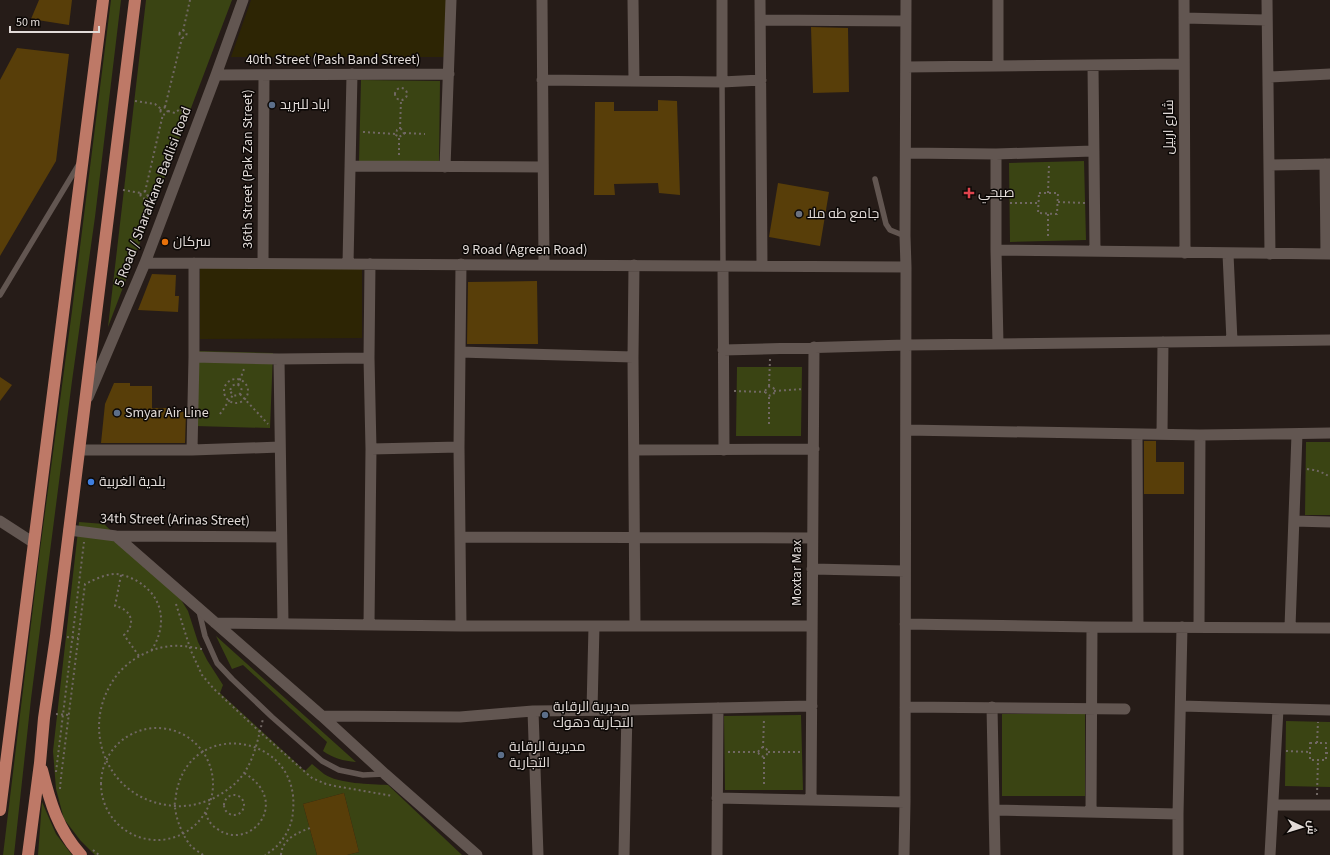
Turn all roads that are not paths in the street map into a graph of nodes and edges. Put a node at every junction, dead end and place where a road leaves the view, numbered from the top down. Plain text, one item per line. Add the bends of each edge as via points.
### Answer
1 (103, 0) edge
2 (135, 0) edge
3 (244, 0) edge
4 (451, 0) edge
5 (542, 0) edge
6 (633, 0) edge
7 (722, 0) edge
8 (760, 0) edge
9 (906, 0) edge
10 (998, 0) edge
11 (1184, 0) edge
12 (1267, 0) edge
13 (1184, 18) junction
14 (760, 20) junction
15 (1267, 20) junction
16 (906, 21) junction
17 (1183, 64) junction
18 (998, 66) junction
19 (1093, 66) junction
20 (906, 67) junction
21 (352, 74) junction
22 (449, 74) junction
23 (1330, 74) edge
24 (216, 75) junction
25 (264, 75) junction
26 (1268, 77) junction
27 (542, 80) junction
28 (761, 80) junction
29 (634, 81) junction
30 (722, 82) junction
31 (1093, 150) junction
32 (906, 154) junction
33 (996, 154) junction
34 (83, 156) junction
35 (1327, 164) edge
36 (1269, 165) junction
37 (350, 166) junction
38 (445, 167) junction
39 (543, 167) junction
40 (875, 179) dead end
41 (905, 236) junction
42 (996, 250) junction
43 (1095, 251) junction
44 (1185, 253) junction
45 (1228, 254) junction
46 (1270, 254) junction
47 (1328, 254) edge
48 (144, 263) junction
49 (194, 263) junction
50 (263, 263) junction
51 (348, 264) junction
52 (370, 264) junction
53 (461, 264) junction
54 (544, 265) junction
55 (634, 265) junction
56 (724, 266) junction
57 (762, 266) junction
58 (906, 267) junction
59 (0, 295) edge
60 (1330, 340) edge
61 (1163, 342) junction
62 (1232, 342) junction
63 (998, 344) junction
64 (906, 345) junction
65 (814, 347) junction
66 (724, 350) junction
67 (460, 352) junction
68 (633, 356) junction
69 (194, 357) junction
70 (369, 358) junction
71 (279, 359) junction
72 (85, 403) junction
73 (906, 430) junction
74 (1330, 433) edge
75 (1137, 434) junction
76 (1162, 434) junction
77 (1297, 434) junction
78 (1200, 435) junction
79 (281, 442) junction
80 (459, 447) junction
81 (370, 449) junction
82 (814, 449) junction
83 (80, 450) junction
84 (192, 450) junction
85 (634, 450) junction
86 (724, 450) junction
87 (0, 521) edge
88 (1294, 522) junction
89 (1330, 522) edge
90 (70, 530) junction
91 (116, 536) junction
92 (281, 537) junction
93 (460, 537) junction
94 (635, 537) junction
95 (812, 538) junction
96 (34, 543) junction
97 (812, 569) junction
98 (905, 571) junction
99 (199, 608) junction
100 (215, 623) junction
101 (283, 624) junction
102 (906, 624) junction
103 (369, 625) junction
104 (461, 626) junction
105 (594, 626) junction
106 (635, 626) junction
107 (811, 626) junction
108 (1092, 627) junction
109 (1138, 627) junction
110 (1182, 627) junction
111 (1199, 627) junction
112 (1290, 627) junction
113 (1330, 628) edge
114 (812, 706) junction
115 (1181, 706) junction
116 (905, 707) junction
117 (718, 708) junction
118 (992, 708) junction
119 (1092, 709) junction
120 (1125, 709) dead end
121 (1278, 709) junction
122 (533, 710) junction
123 (592, 710) junction
124 (627, 710) junction
125 (1330, 710) edge
126 (13, 713) junction
127 (322, 716) junction
128 (0, 750) edge
129 (40, 763) junction
130 (385, 774) junction
131 (717, 798) junction
132 (811, 800) junction
133 (905, 802) junction
134 (1273, 805) junction
135 (1330, 805) edge
136 (0, 810) edge
137 (995, 810) junction
138 (1091, 812) junction
139 (1178, 814) junction
140 (86, 851) edge
141 (28, 855) edge
142 (477, 855) edge
143 (538, 855) edge
144 (624, 855) edge
145 (717, 855) edge
146 (904, 855) edge
147 (995, 855) edge
148 (1178, 855) edge
149 (1270, 855) edge

1 - 34 main road
2 - 72 main road
3 - 24 street, 5 Road / Sharafkane Badlisi Road
4 - 22 street
5 - 27 street
6 - 29 street
7 - 30 street
8 - 14 street
9 - 16 street
10 - 18 street
11 - 13 street, شارع اربيل
12 - 15 street
13 - 15 street
13 - 17 street, شارع اربيل
14 - 16 street
14 - 28 street
15 - 26 street
16 - 20 street
17 - 19 street
17 - 44 street, شارع اربيل
18 - 19 street
18 - 20 street
19 - 31 street
20 - 32 street
21 - 22 street, 40th Street (Pash Band Street)
21 - 25 street, 40th Street (Pash Band Street)
21 - 37 street
22 - 38 street
23 - 26 street
24 - 25 street, 40th Street (Pash Band Street)
24 - 48 street, 5 Road / Sharafkane Badlisi Road
25 - 50 street, 36th Street (Pak Zan Street)
26 - 36 street
27 - 29 street
27 - 39 street
28 - 30 street
28 - 57 street
29 - 30 street
30 - 56 lane
31 - 33 street
31 - 43 street
32 - 33 street
32 - 41 street
33 - 42 street
34 - 59 lane
34 - 96 main road
35 - 36 street
35 - 47 street
36 - 46 street
37 - 38 street
37 - 51 street
38 - 39 street
39 - 54 street
40 - 41 lane via 886,224 890,230
41 - 58 street
42 - 43 street
42 - 63 street
43 - 44 street
44 - 45 street
45 - 46 street
45 - 62 street
46 - 47 street
48 - 49 street, 9 Road (Agreen Road)
48 - 72 street, 5 Road / Sharafkane Badlisi Road
49 - 50 street, 9 Road (Agreen Road)
49 - 69 street
50 - 51 street, 9 Road (Agreen Road)
51 - 52 street, 9 Road (Agreen Road)
52 - 53 street, 9 Road (Agreen Road)
52 - 70 street
53 - 54 street, 9 Road (Agreen Road)
53 - 67 street
54 - 55 street, 9 Road (Agreen Road)
55 - 56 street, 9 Road (Agreen Road)
55 - 68 street
56 - 57 street, 9 Road (Agreen Road)
56 - 66 street
57 - 58 street, 9 Road (Agreen Road)
58 - 64 street
60 - 62 street
61 - 62 street
61 - 63 street
61 - 76 street
63 - 64 street
64 - 65 street
64 - 73 street
65 - 66 street
65 - 82 street, Moxtar Max
66 - 86 street
67 - 68 street
67 - 80 street
68 - 85 street
69 - 71 street
69 - 84 street
70 - 71 street
70 - 81 street
71 - 79 street
72 - 83 main road
73 - 75 street
73 - 98 street
74 - 77 street
75 - 76 street
75 - 109 street
76 - 78 street
77 - 78 street
77 - 88 street
78 - 111 street
79 - 84 street
79 - 92 street
80 - 81 street
80 - 93 street
81 - 103 street
82 - 86 street
82 - 95 street, Moxtar Max
83 - 84 street
83 - 90 main road
85 - 86 street
85 - 94 street
87 - 96 street
88 - 89 street
88 - 112 street
90 - 91 street, 34th Street (Arinas Street)
90 - 129 main road
91 - 92 street, 34th Street (Arinas Street)
91 - 99 street
92 - 101 street
93 - 94 street
93 - 104 street
94 - 95 street
94 - 106 street
95 - 97 street, Moxtar Max
96 - 126 main road
97 - 98 street
97 - 107 street, Moxtar Max
98 - 102 street
99 - 100 street
99 - 130 lane via 205,636 217,663 232,680 322,761 339,770 363,775
100 - 101 street
100 - 127 street
101 - 103 street
102 - 108 street
102 - 116 street
103 - 104 street
104 - 105 street
105 - 106 street
105 - 123 street
106 - 107 street
107 - 114 street, Moxtar Max
108 - 109 street
108 - 119 street
109 - 110 street
110 - 111 street
110 - 115 street
111 - 112 street
112 - 113 street
114 - 117 street
114 - 132 street, Moxtar Max
115 - 121 street
115 - 139 street
116 - 118 street
116 - 133 street
117 - 124 street
117 - 131 street
118 - 119 street
118 - 137 street
119 - 120 street
119 - 138 street
121 - 125 street
121 - 134 street
122 - 123 street
122 - 127 street via 460,717
122 - 143 street
123 - 124 street
124 - 144 street
126 - 128 main road
126 - 136 main road
127 - 130 street
129 - 140 main road via 49,800 58,821 72,845
129 - 141 main road
130 - 142 street
131 - 132 street
131 - 145 street
132 - 133 street
133 - 146 street
134 - 135 street
134 - 149 street
137 - 138 street
137 - 147 street
138 - 139 street
139 - 148 street

